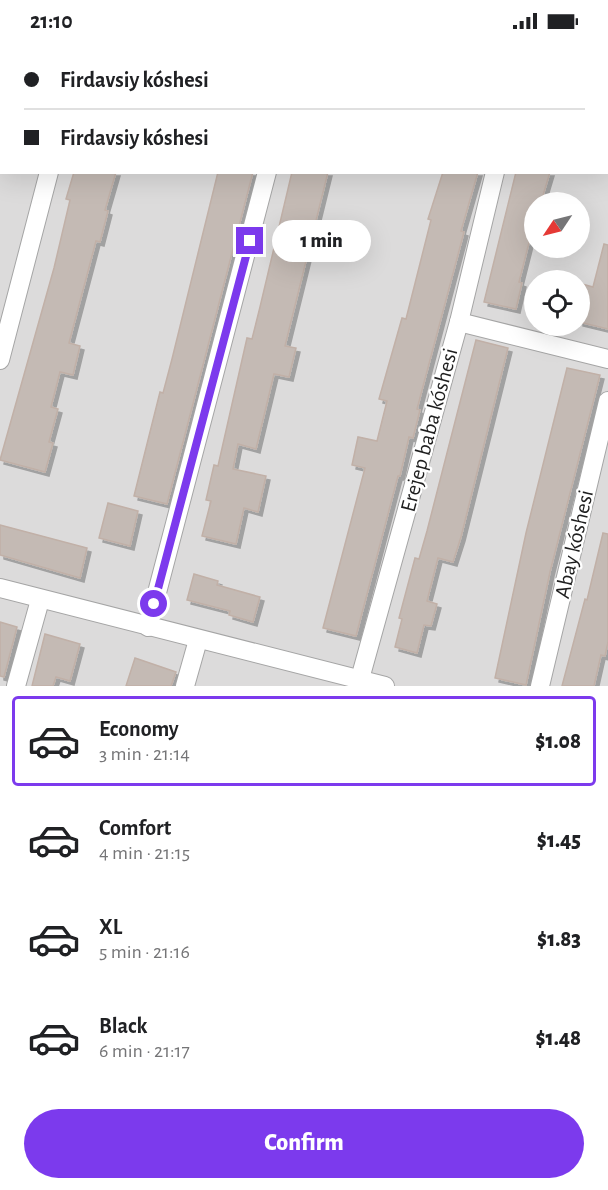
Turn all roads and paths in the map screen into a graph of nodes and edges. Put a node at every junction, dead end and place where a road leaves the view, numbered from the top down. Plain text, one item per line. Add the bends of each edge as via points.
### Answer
1 (48, 174) edge
2 (266, 174) edge
3 (495, 174) edge
4 (459, 322) junction
5 (608, 359) edge
6 (0, 360) edge
7 (608, 401) edge
8 (0, 588) edge
9 (40, 600) junction
10 (148, 627) junction
11 (198, 640) junction
12 (358, 683) edge
13 (16, 686) edge
14 (185, 686) edge
15 (385, 686) edge
16 (540, 686) edge

1 - 6 street
2 - 10 street
3 - 4 street, Erejep baba kóshesi
4 - 5 street
4 - 12 street, Erejep baba kóshesi
7 - 16 street, Abay kóshesi
8 - 9 street
9 - 10 street
9 - 13 street
10 - 11 street
11 - 12 street
11 - 14 street
12 - 15 street

